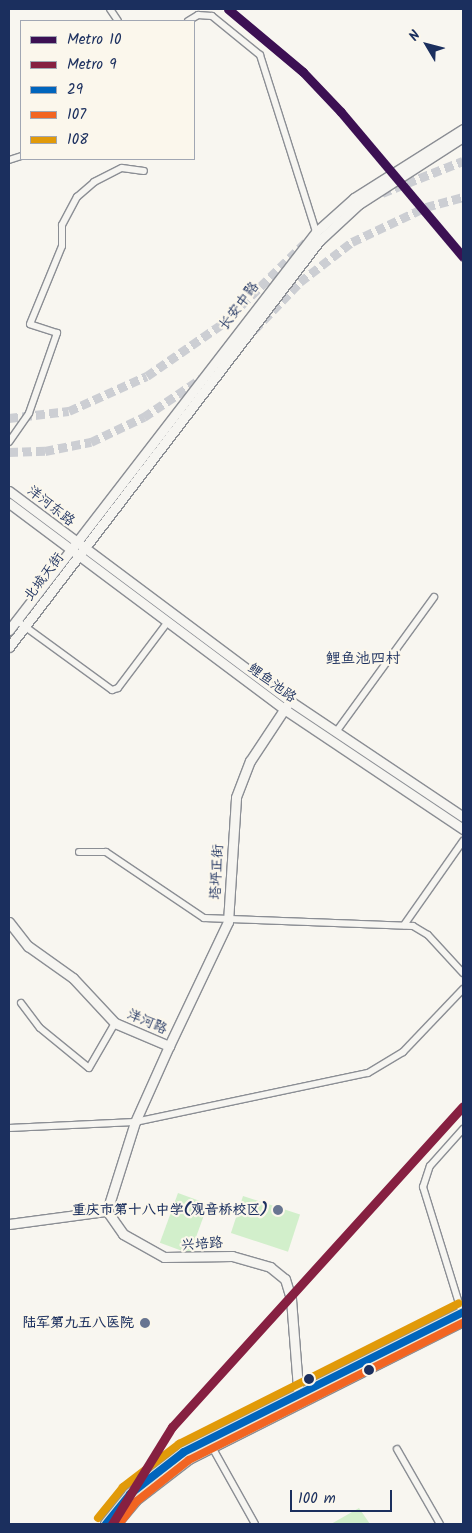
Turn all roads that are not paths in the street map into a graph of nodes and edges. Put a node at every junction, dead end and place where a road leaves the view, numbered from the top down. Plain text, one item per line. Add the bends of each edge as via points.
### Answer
1 (110, 9) edge
2 (117, 20) edge
3 (190, 20) edge
4 (463, 128) edge
5 (463, 137) edge
6 (144, 171) dead end
7 (317, 236) junction
8 (9, 442) edge
9 (9, 491) edge
10 (9, 503) edge
11 (77, 549) junction
12 (434, 597) dead end
13 (16, 620) junction
14 (167, 623) junction
15 (24, 626) junction
16 (9, 630) edge
17 (9, 646) edge
18 (290, 701) junction
19 (284, 709) junction
20 (336, 732) junction
21 (463, 817) edge
22 (463, 829) edge
23 (463, 841) edge
24 (79, 852) dead end
25 (9, 922) edge
26 (228, 922) junction
27 (404, 925) junction
28 (463, 973) edge
29 (463, 989) edge
30 (21, 1003) dead end
31 (115, 1023) junction
32 (169, 1046) junction
33 (135, 1122) junction
34 (9, 1128) edge
35 (463, 1129) edge
36 (106, 1211) junction
37 (9, 1224) edge
38 (463, 1317) edge
39 (298, 1399) junction
40 (212, 1447) junction
41 (396, 1449) dead end
42 (106, 1524) edge
43 (116, 1524) edge
44 (256, 1524) edge
45 (440, 1524) edge

1 - 2 street
3 - 7 street via 198,15 212,16 260,55
4 - 7 main road, 长安中路 via 354,198
5 - 7 main road, 长安中路 via 359,204
6 - 8 street via 122,168 94,182 77,197 62,225 62,246 30,324 58,332 29,412
7 - 11 main road, 长安中路
9 - 11 main road, 洋河东路
10 - 11 main road, 洋河东路
11 - 13 main road, 北城天街
11 - 14 main road, 鲤鱼池路
11 - 15 main road, 北城天街
11 - 18 main road, 鲤鱼池路
12 - 20 street
13 - 15 street
13 - 16 main road, 北城天街
14 - 15 street via 118,688 112,690
14 - 19 main road, 鲤鱼池路
15 - 17 main road, 北城天街
18 - 19 main road, 塔坪正街
18 - 20 main road, 鲤鱼池路
19 - 22 main road, 鲤鱼池路
19 - 26 main road, 塔坪正街 via 250,761 236,797
20 - 21 main road, 鲤鱼池路
23 - 27 street
24 - 26 street via 106,852 190,912
25 - 31 main road, 洋河路 via 28,946 74,978
26 - 27 street
26 - 32 main road, 塔坪正街
27 - 28 street via 428,935
29 - 33 street via 403,1052 368,1073
30 - 31 street via 40,1028 89,1068
31 - 32 main road, 洋河路
32 - 33 main road, 洋河路
33 - 34 street
33 - 36 main road, 洋河路
35 - 38 street via 430,1166 423,1187
36 - 37 main road
36 - 39 main road, 兴培路 via 123,1234 164,1257 192,1260 232,1256 278,1273 291,1299
38 - 39 main road
39 - 40 main road
39 - 42 main road via 184,1452 130,1494
40 - 43 main road via 189,1459 136,1500
40 - 44 street
41 - 45 street

